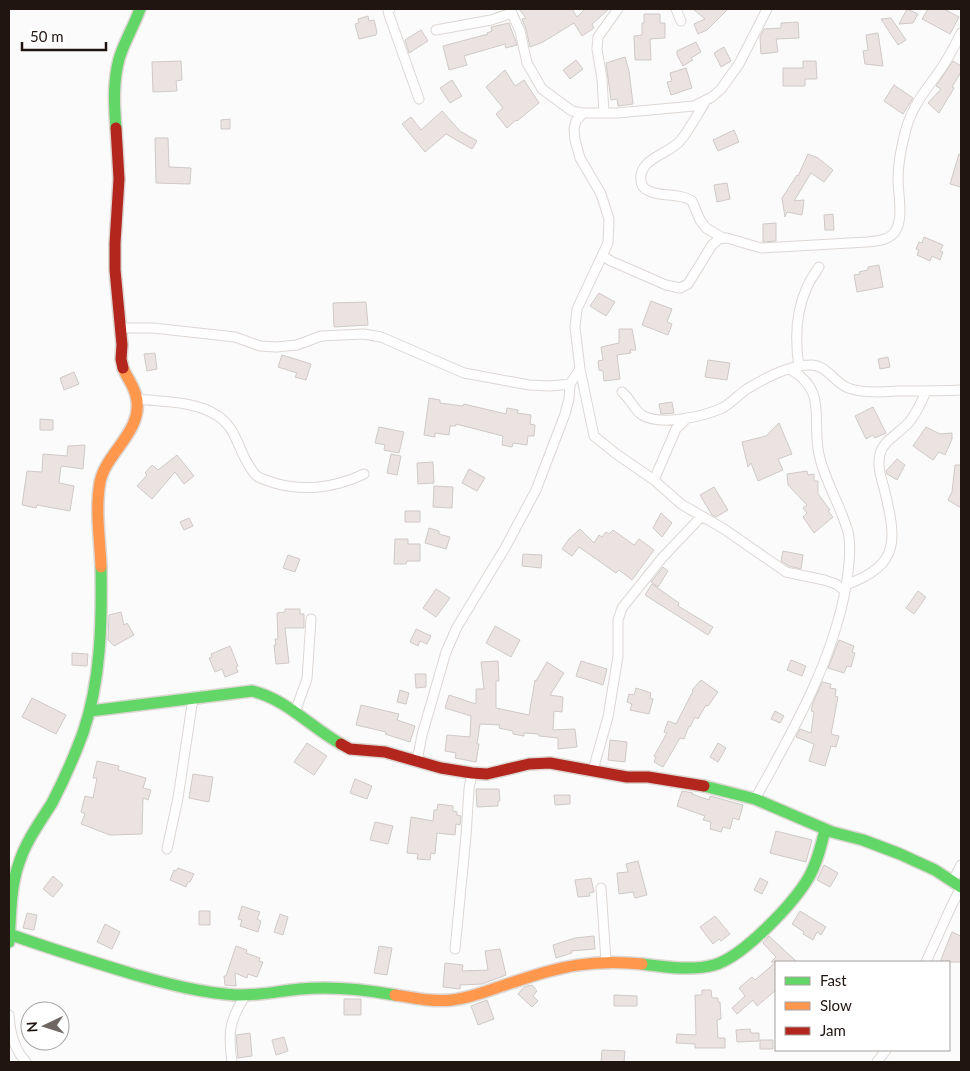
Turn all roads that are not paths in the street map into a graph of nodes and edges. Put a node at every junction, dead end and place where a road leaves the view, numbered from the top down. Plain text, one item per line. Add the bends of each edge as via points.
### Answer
1 (140, 9) edge
2 (390, 9) edge
3 (618, 9) edge
4 (676, 9) edge
5 (767, 9) edge
6 (511, 11) edge
7 (681, 21) dead end
8 (436, 30) dead end
9 (961, 32) edge
10 (419, 99) dead end
11 (705, 102) junction
12 (583, 113) junction
13 (604, 113) junction
14 (723, 238) junction
15 (602, 256) junction
16 (819, 267) dead end
17 (120, 328) junction
18 (795, 368) junction
19 (580, 370) junction
20 (570, 384) junction
21 (961, 390) edge
22 (926, 391) junction
23 (622, 392) dead end
24 (138, 399) junction
25 (687, 418) junction
26 (364, 474) dead end
27 (654, 480) junction
28 (701, 517) junction
29 (845, 588) junction
30 (311, 619) dead end
31 (193, 698) junction
32 (90, 711) junction
33 (295, 712) junction
34 (417, 761) junction
35 (593, 770) junction
36 (472, 773) junction
37 (756, 799) junction
38 (826, 830) junction
39 (167, 849) dead end
40 (961, 865) edge
41 (959, 885) edge
42 (602, 888) dead end
43 (9, 934) edge
44 (9, 942) edge
45 (455, 949) dead end
46 (606, 961) junction
47 (926, 961) edge
48 (245, 996) junction
49 (9, 1015) edge
50 (885, 1051) edge
51 (26, 1062) edge
52 (232, 1062) edge
53 (877, 1062) edge

1 - 17 street via 116,70 119,169 115,241
2 - 10 street via 389,16
3 - 13 street via 601,32 597,44
4 - 7 street
5 - 11 street via 739,64 721,89
6 - 8 street via 490,20
6 - 12 street via 520,31 527,63 542,89 572,111
9 - 14 street via 910,118 898,177 899,222 896,231 888,238 771,248 753,247
11 - 13 street via 672,109
11 - 14 street via 679,143 646,165 640,178 646,189 655,193 692,201 706,228
12 - 13 street
12 - 15 street via 576,121 575,140 580,158 601,194 610,219 608,243
14 - 15 street via 712,245 688,284 680,288 666,285
15 - 19 street via 578,309 575,327
16 - 18 street via 807,287 802,304
17 - 20 street via 153,328 235,337 260,346 276,347 297,345 321,336 364,334 381,337 464,373 528,385
17 - 24 street via 121,365
18 - 22 street via 821,367 844,387 853,390
18 - 25 street via 747,389 720,409
18 - 29 street via 811,389 816,402 818,450 850,536
19 - 20 street
19 - 27 street via 594,436
20 - 34 street via 565,414 536,490 457,627 446,652
21 - 22 street
22 - 29 street via 910,422 888,442 880,455 892,526 890,552 879,569
23 - 25 street via 641,414 654,419
24 - 26 street via 200,407 218,416 229,425 249,466 258,477 275,483 305,488 327,486
24 - 32 street via 134,421 101,478 98,515 99,655
25 - 27 street via 676,429
27 - 28 street
28 - 29 street via 786,572
28 - 35 street via 662,558 622,608 608,717
29 - 37 street via 832,640 802,712
30 - 33 street via 307,679
31 - 32 street
31 - 33 street via 252,691 268,695
31 - 39 street
32 - 43 street via 53,800 23,851 14,884
33 - 34 street via 344,747 385,752
34 - 36 street
35 - 36 street via 543,763 487,774
35 - 37 street via 627,777 679,780
36 - 45 street
37 - 38 street
38 - 41 street via 896,853 946,875
38 - 46 street via 809,877 801,889 758,934 728,959 693,966
40 - 41 street
41 - 47 street
42 - 46 street
43 - 44 street
43 - 48 street via 184,988
46 - 48 street via 550,971 454,1000 411,999 349,988 300,989
48 - 52 street via 230,1029
49 - 51 street via 12,1038
50 - 53 street

